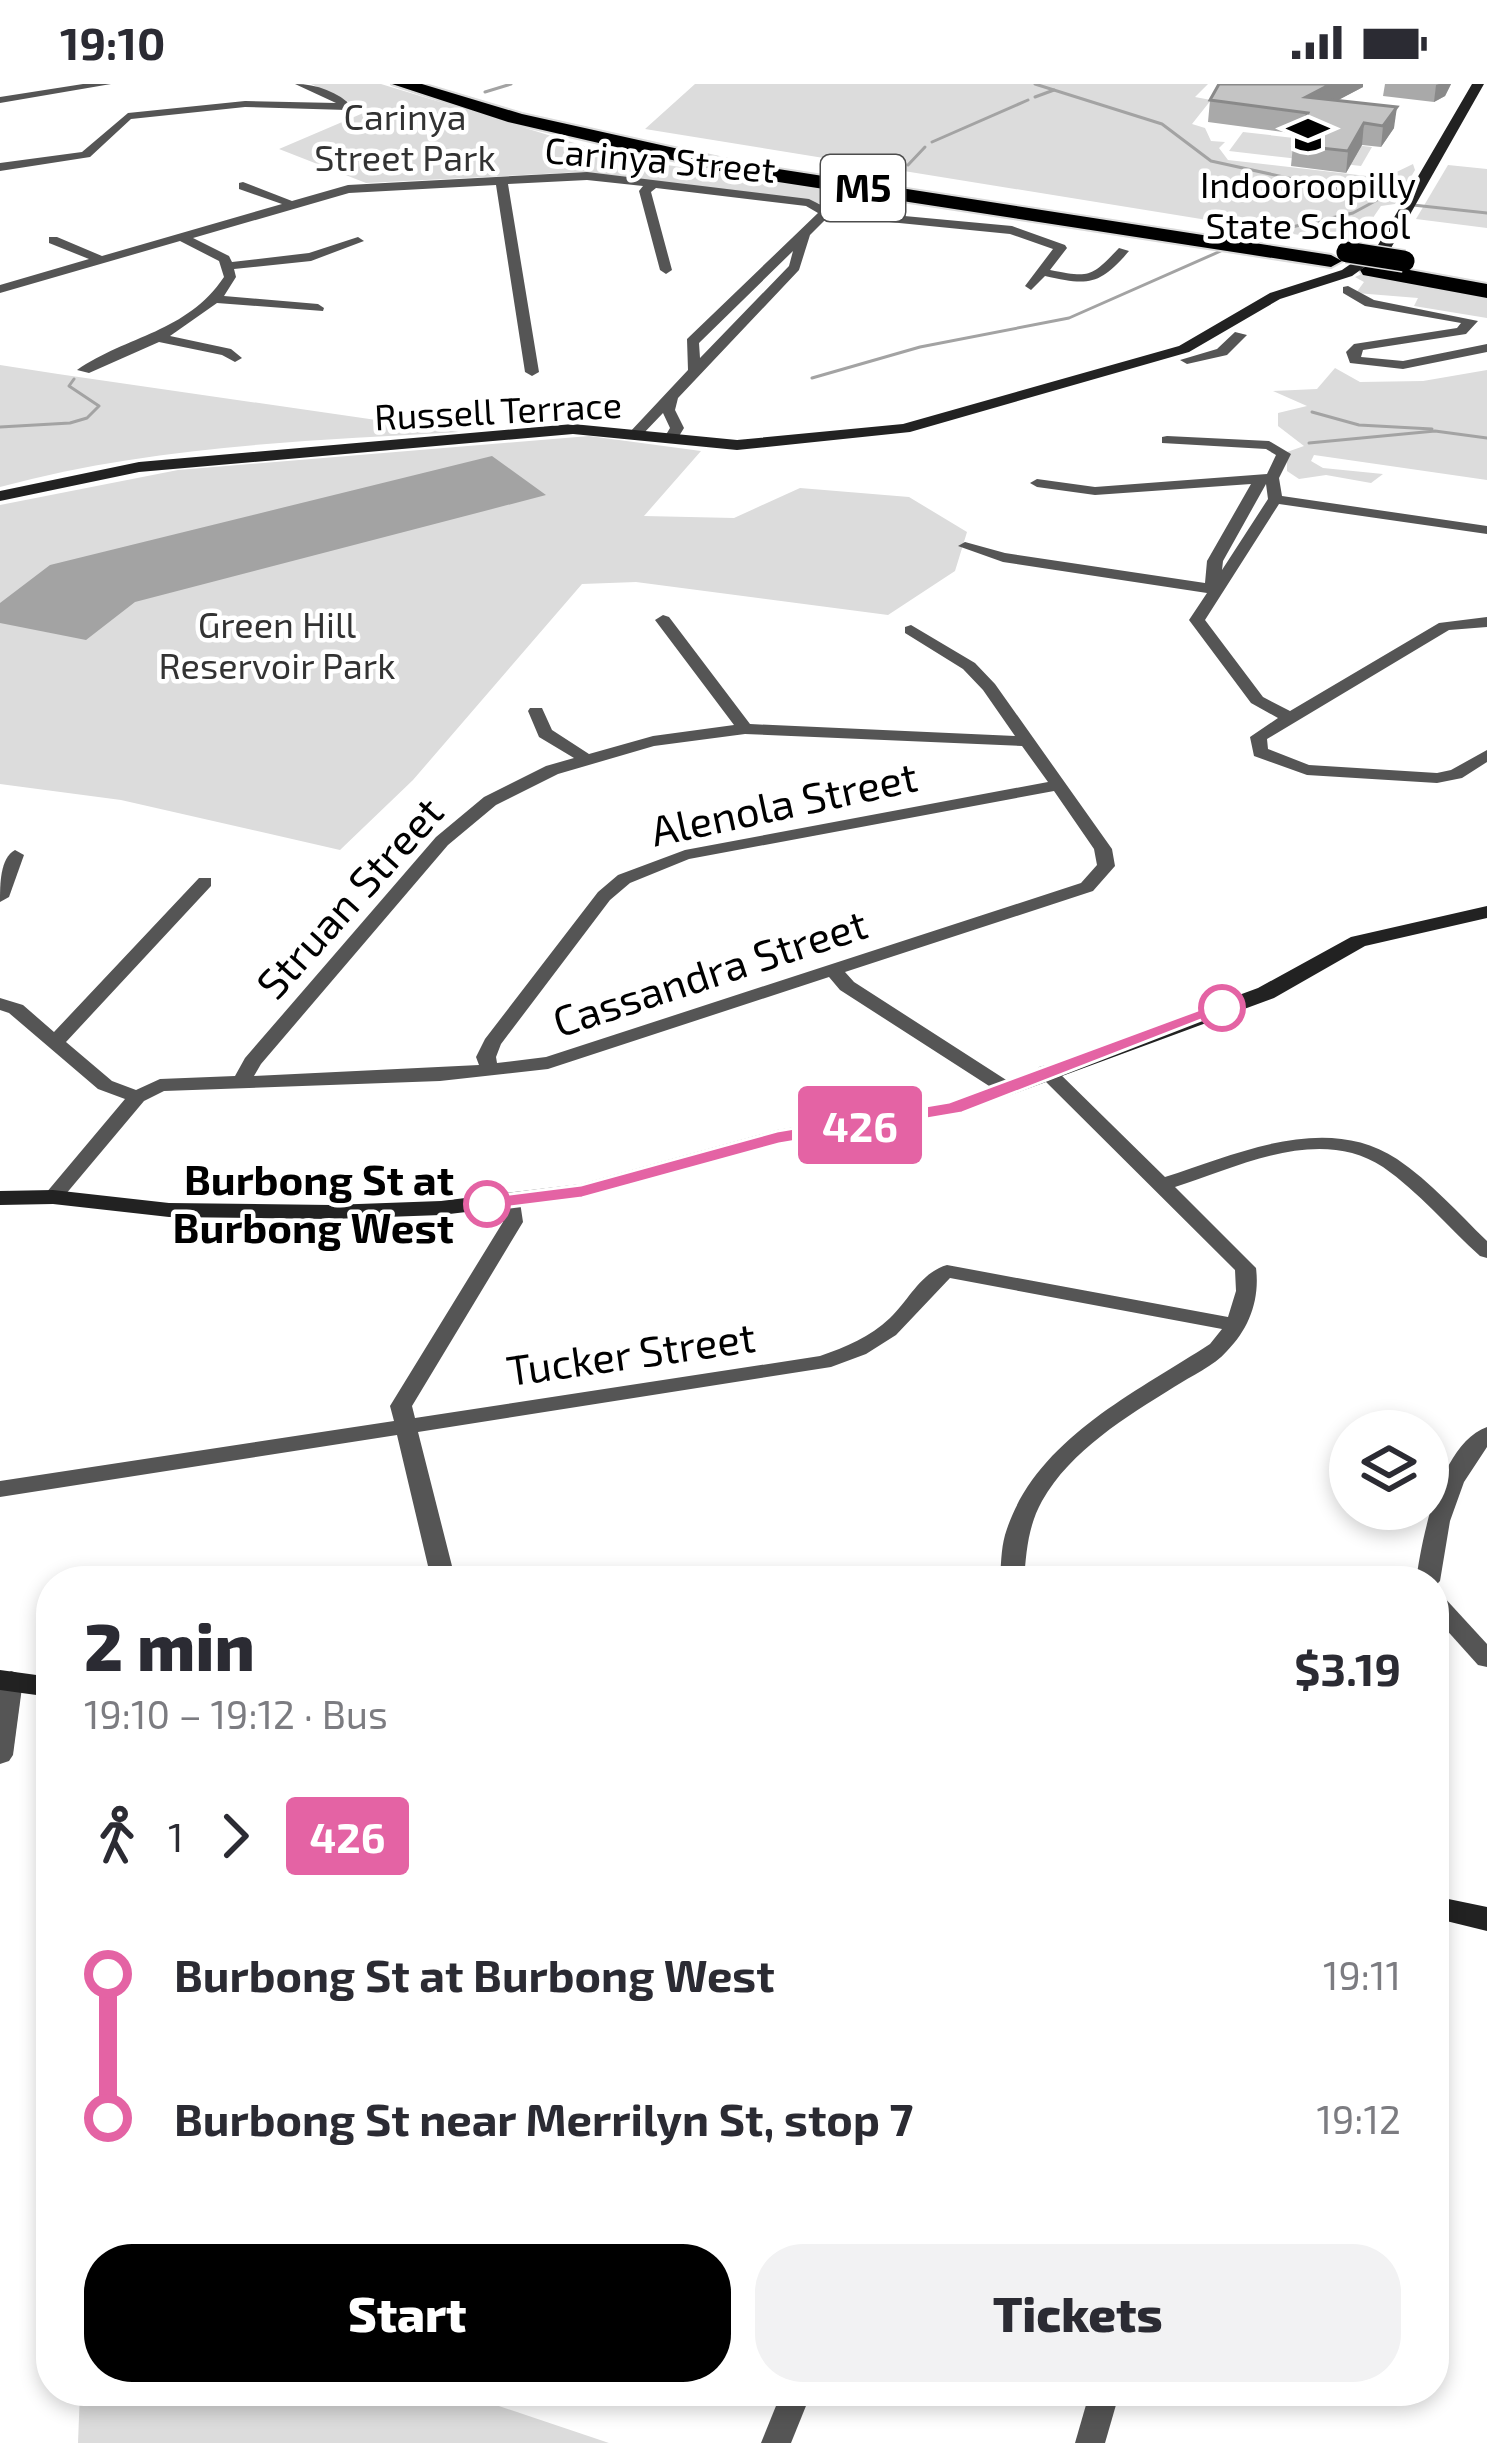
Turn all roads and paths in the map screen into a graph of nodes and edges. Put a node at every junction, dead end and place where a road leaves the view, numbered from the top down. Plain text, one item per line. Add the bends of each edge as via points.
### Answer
1 (105, 84) edge
2 (301, 84) edge
3 (402, 84) edge
4 (437, 84) edge
5 (1478, 84) edge
6 (85, 85) edge
7 (0, 100) edge
8 (0, 167) edge
9 (501, 180) junction
10 (653, 184) junction
11 (243, 186) dead end
12 (287, 202) junction
13 (825, 211) junction
14 (804, 235) junction
15 (184, 238) junction
16 (53, 240) dead end
17 (358, 241) dead end
18 (1123, 251) dead end
19 (101, 260) junction
20 (228, 266) junction
21 (1398, 269) junction
22 (666, 270) dead end
23 (1341, 270) junction
24 (1487, 271) edge
25 (1043, 272) junction
26 (1031, 286) dead end
27 (1487, 288) edge
28 (0, 289) edge
29 (1327, 292) dead end
30 (212, 299) junction
31 (318, 308) dead end
32 (155, 337) junction
33 (1204, 339) junction
34 (1487, 348) edge
35 (235, 358) dead end
36 (1187, 360) dead end
37 (84, 370) dead end
38 (695, 370) junction
39 (532, 372) dead end
40 (671, 395) junction
41 (636, 433) junction
42 (671, 438) junction
43 (1167, 440) dead end
44 (1267, 479) junction
45 (1037, 483) dead end
46 (0, 496) edge
47 (1275, 499) junction
48 (1487, 530) edge
49 (965, 546) dead end
50 (1212, 589) junction
51 (663, 620) dead end
52 (1487, 622) edge
53 (911, 630) dead end
54 (536, 710) dead end
55 (1290, 718) junction
56 (745, 729) junction
57 (1024, 741) junction
58 (1487, 755) edge
59 (583, 758) junction
60 (1056, 786) junction
61 (15, 855) dead end
62 (205, 882) dead end
63 (0, 897) edge
64 (1487, 912) edge
65 (835, 973) junction
66 (0, 1004) edge
67 (56, 1041) junction
68 (490, 1071) junction
69 (1046, 1071) junction
70 (241, 1082) junction
71 (1007, 1089) junction
72 (137, 1097) junction
73 (1162, 1185) junction
74 (53, 1197) junction
75 (0, 1198) edge
76 (510, 1202) junction
77 (1487, 1252) edge
78 (1237, 1325) junction
79 (406, 1426) junction
80 (1487, 1434) edge
81 (0, 1489) edge
82 (440, 1566) edge
83 (1011, 1566) edge
84 (1432, 1566) edge
85 (1449, 1617) edge
86 (1487, 1659) edge
87 (5, 1680) edge
88 (36, 1685) edge
89 (0, 1755) edge
90 (1449, 1910) edge
91 (1487, 1919) edge
92 (791, 2406) edge
93 (1101, 2406) edge
94 (776, 2443) edge
95 (1090, 2443) edge

1 - 6 street
2 - 8 street via 346,107 245,104 128,116 88,154
3 - 23 highway, M5 via 631,149
4 - 23 highway, M5 via 681,147
5 - 23 main road, Russell Terrace via 1382,252
6 - 7 street
9 - 10 street, Carinya Street via 586,176
9 - 12 street, Carinya Street via 362,188
9 - 39 street
10 - 13 street, Carinya Street
10 - 22 street via 645,190
11 - 12 street
12 - 15 street, Carinya Street
13 - 14 street
13 - 25 street, Carinya Street via 1031,235 1061,248
14 - 38 street via 796,265
14 - 38 street via 694,339
15 - 19 street, Carinya Street
15 - 20 street
16 - 19 street
17 - 20 street via 311,257
18 - 25 street via 1099,276
19 - 28 street, Carinya Street
20 - 30 street via 228,282
21 - 23 highway
21 - 24 highway
21 - 27 highway
23 - 29 street
23 - 33 main road, Russell Terrace via 1275,296
23 - 34 street via 1370,303 1471,321 1461,331 1360,347 1355,360 1403,365
25 - 26 street
30 - 31 street
30 - 32 street
32 - 35 street
32 - 37 street
33 - 36 street via 1235,341
33 - 42 main road, Russell Terrace via 904,429 737,445
38 - 40 street
40 - 41 street
40 - 42 street
41 - 42 main road, Russell Terrace
41 - 46 main road, Russell Terrace via 573,429 205,460
43 - 44 street via 1278,448 1284,458
44 - 45 street via 1095,490
44 - 47 street
44 - 50 street via 1215,561
47 - 48 street
47 - 50 street
49 - 50 street
50 - 55 street via 1199,630 1260,703
51 - 56 street
52 - 55 street via 1444,626
53 - 57 street, Cassandra Street via 969,666
54 - 59 street via 544,734
55 - 58 street via 1260,735 1256,747 1307,770 1442,777
56 - 57 street, Struan Street
56 - 59 street, Struan Street
57 - 60 street, Cassandra Street
59 - 70 street, Struan Street via 490,800 442,841
60 - 65 street, Cassandra Street via 1102,849 1106,866 1087,886
60 - 68 street, Alenola Street via 686,855 624,879 492,1043
61 - 63 street
62 - 67 street
64 - 69 main road via 1358,941 1266,993
65 - 68 street, Cassandra Street via 584,1055
65 - 71 street
66 - 67 street
67 - 72 street via 105,1085
68 - 70 street, Cassandra Street
69 - 71 main road
69 - 73 street
70 - 72 street, Cassandra Street via 160,1085
71 - 76 main road via 954,1108 777,1137 582,1191
72 - 74 street
73 - 77 street via 1311,1141 1343,1144 1379,1156
73 - 78 street via 1244,1268 1250,1292
74 - 75 main road
74 - 76 main road via 278,1213
76 - 79 street via 513,1222 408,1390 401,1406
78 - 79 street, Tucker Street via 947,1270 866,1348 823,1362
78 - 83 street via 1218,1349 1064,1455 1036,1484 1020,1514
79 - 81 street, Tucker Street
79 - 82 street
80 - 84 street via 1464,1453
85 - 86 street
87 - 88 main road
87 - 89 street
90 - 91 main road
92 - 94 street
93 - 95 street

